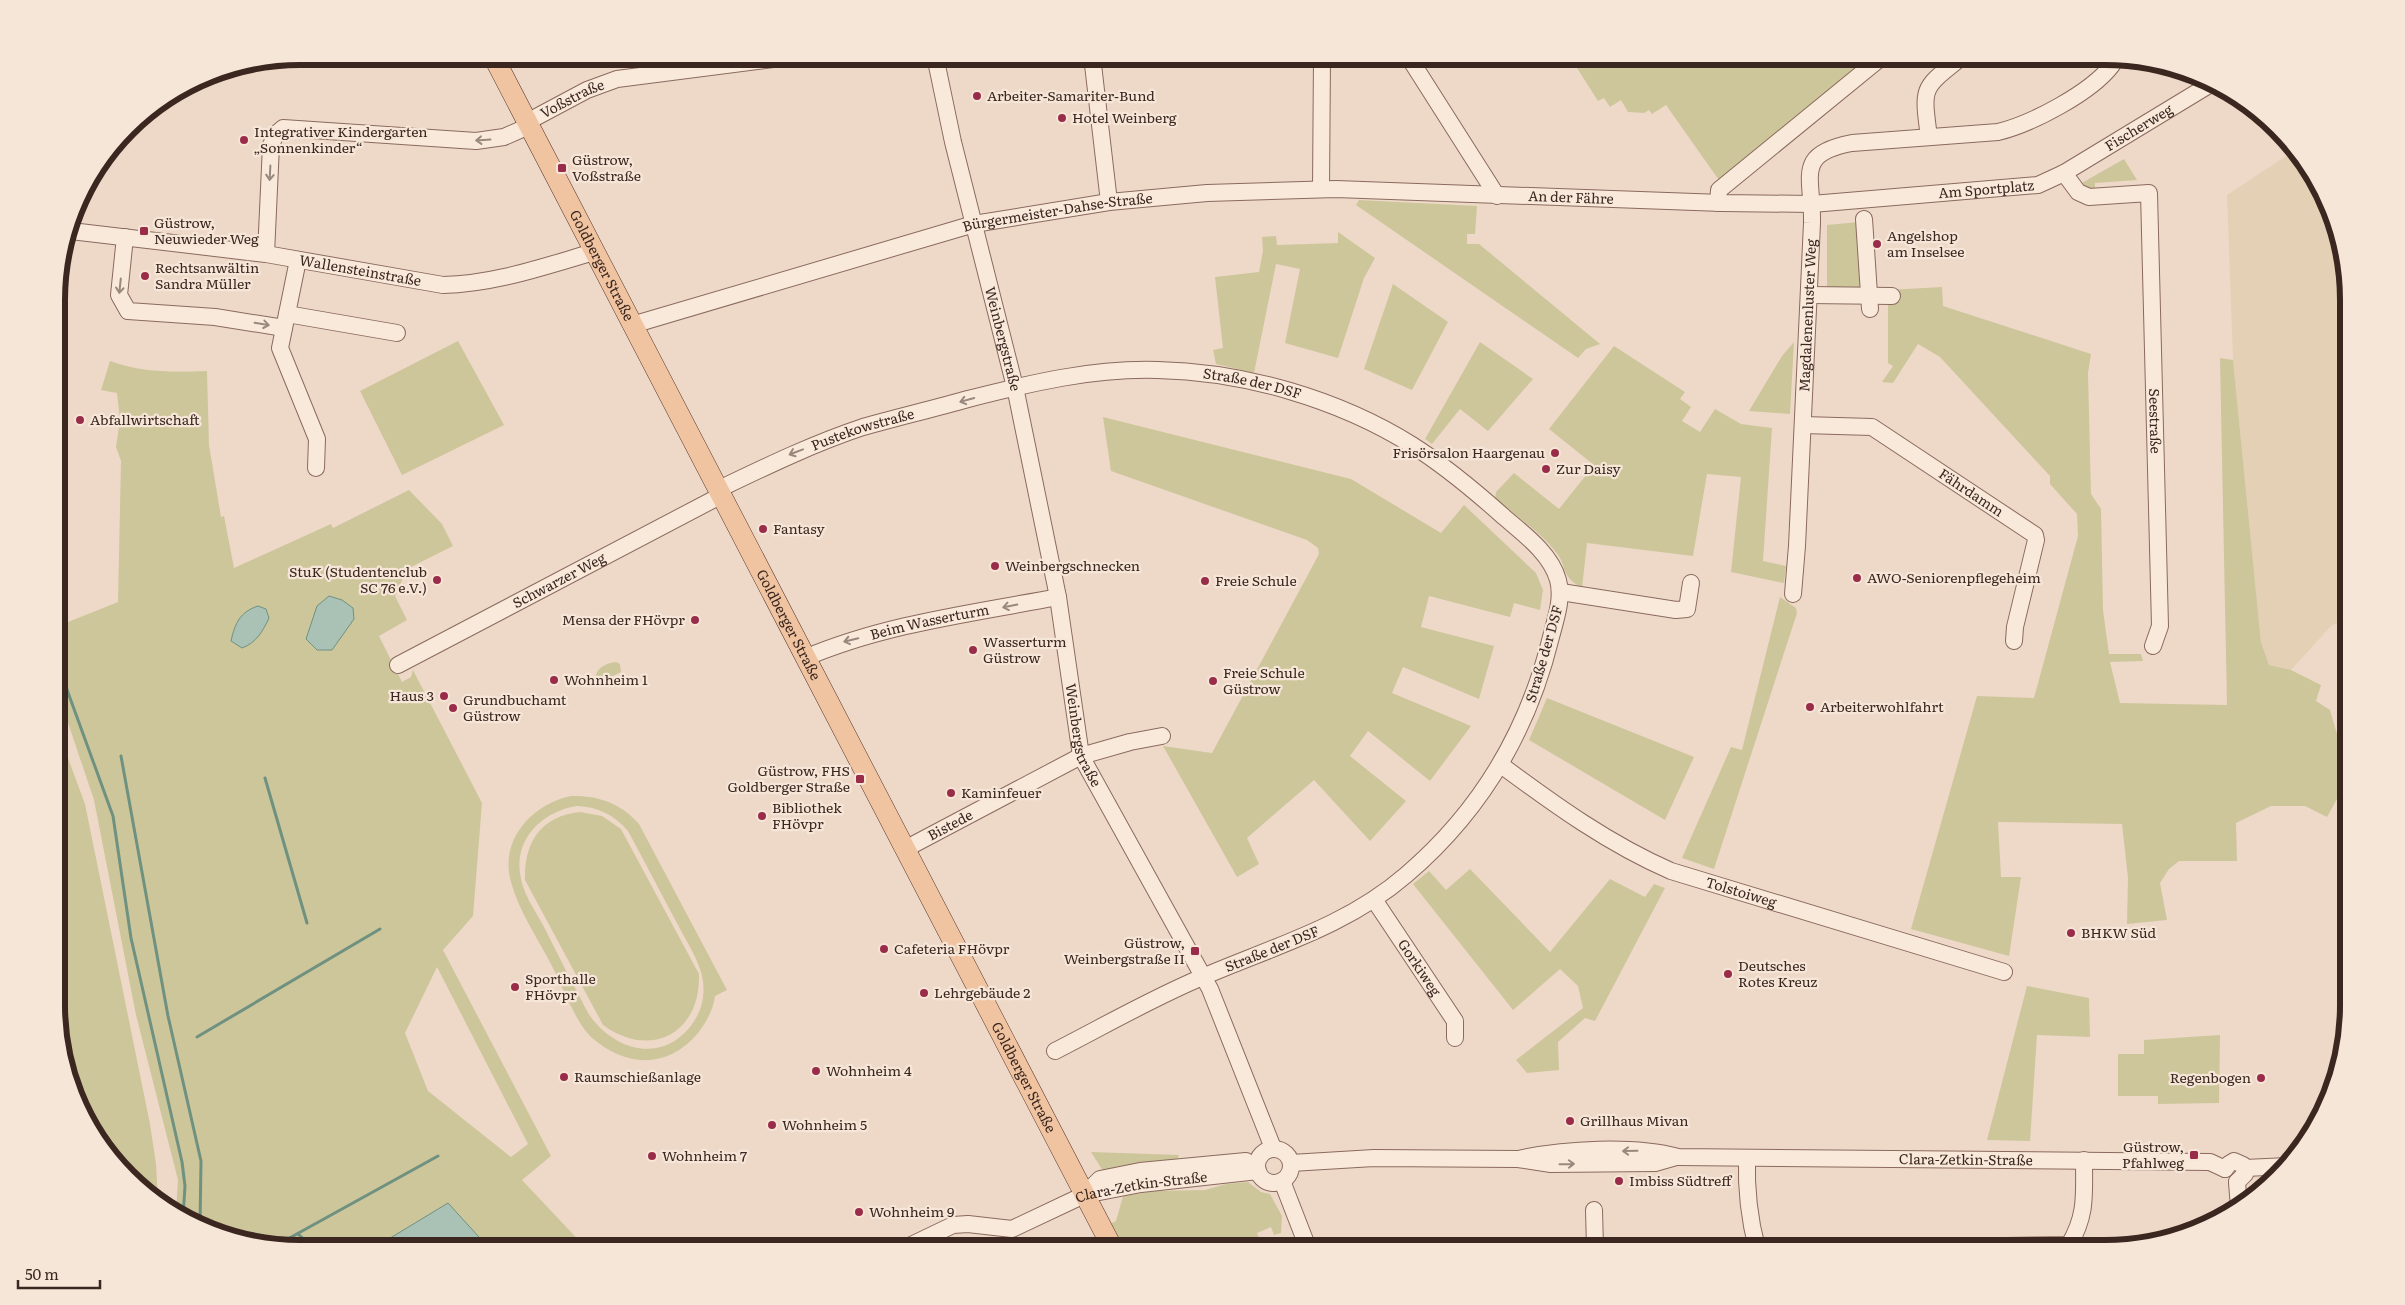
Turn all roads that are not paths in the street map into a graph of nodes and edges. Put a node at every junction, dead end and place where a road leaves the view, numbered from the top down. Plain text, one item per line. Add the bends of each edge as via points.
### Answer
1 (498, 65) edge
2 (727, 65) edge
3 (937, 65) edge
4 (1093, 65) edge
5 (1322, 65) edge
6 (1414, 65) edge
7 (1872, 65) edge
8 (1952, 65) edge
9 (2112, 65) edge
10 (2205, 87) edge
11 (528, 124) junction
12 (1929, 138) junction
13 (2064, 174) junction
14 (1321, 190) junction
15 (1497, 196) junction
16 (1110, 202) junction
17 (1718, 203) junction
18 (1812, 204) junction
19 (1864, 219) dead end
20 (974, 224) junction
21 (75, 232) edge
22 (125, 238) junction
23 (594, 252) junction
24 (266, 254) junction
25 (298, 260) junction
26 (1809, 295) junction
27 (1892, 296) dead end
28 (1869, 302) junction
29 (286, 321) junction
30 (632, 325) junction
31 (397, 333) dead end
32 (1014, 387) junction
33 (1803, 425) junction
34 (316, 468) dead end
35 (719, 493) junction
36 (1692, 583) dead end
37 (1561, 592) junction
38 (1793, 594) dead end
39 (1058, 597) junction
40 (2014, 641) dead end
41 (2153, 646) dead end
42 (805, 658) junction
43 (398, 666) dead end
44 (1162, 736) dead end
45 (1081, 756) junction
46 (1501, 765) junction
47 (905, 849) junction
48 (1374, 900) junction
49 (2004, 972) dead end
50 (1203, 976) junction
51 (1454, 1038) dead end
52 (1055, 1051) dead end
53 (1273, 1148) junction
54 (1747, 1158) junction
55 (2084, 1160) junction
56 (1291, 1162) junction
57 (1257, 1166) junction
58 (2273, 1169) edge
59 (2241, 1175) junction
60 (1282, 1181) junction
61 (1084, 1195) junction
62 (2240, 1197) edge
63 (1594, 1210) dead end
64 (922, 1240) edge
65 (1109, 1240) edge
66 (1305, 1240) edge
67 (1595, 1240) edge
68 (1755, 1240) edge
69 (2072, 1240) edge

1 - 11 main road, Goldberger Straße
2 - 11 street, Voßstraße via 617,79 588,90
3 - 20 street, Weinbergstraße
4 - 16 street
5 - 14 street
6 - 15 street
7 - 17 street via 1719,190
8 - 12 street via 1935,79 1925,95
9 - 12 street, Magdalenenluster Weg via 2103,77 2019,127
10 - 13 street, Fischerweg
11 - 23 main road, Goldberger Straße
11 -> 24 street, Voßstraße via 504,137 476,141 283,128 271,144
12 - 18 street, Magdalenenluster Weg via 1852,143 1818,154 1809,170
13 - 18 street, Am Sportplatz via 2038,185
13 - 41 street, Seestraße via 2078,192 2089,196 2149,193 2160,626
14 - 15 street, Bürgermeister-Dahse-Straße
14 - 16 street, Bürgermeister-Dahse-Straße via 1207,193
15 - 17 street, An der Fähre
16 - 20 street, Bürgermeister-Dahse-Straße
17 - 18 street, An der Fähre
18 - 26 street, Magdalenenluster Weg
19 - 28 street
20 - 30 street, Bürgermeister-Dahse-Straße
20 - 32 street, Weinbergstraße
21 - 22 street, Wallensteinstraße
22 - 24 street, Wallensteinstraße
22 -> 29 street via 119,295 128,311
23 - 25 street, Wallensteinstraße via 508,276 453,285
23 - 30 main road, Goldberger Straße
24 - 25 street, Wallensteinstraße
25 - 29 street
26 - 28 street
26 - 33 street, Magdalenenluster Weg
27 - 28 street
29 - 31 street
29 - 34 street via 280,348 317,439
30 - 35 main road, Goldberger Straße
32 -> 35 street, Pustekowstraße via 863,427 788,455
32 - 37 street, Straße der DSF via 1101,371 1158,370 1256,383 1330,406 1392,433 1455,475 1512,523 1549,560
32 - 39 street, Weinbergstraße
33 - 38 street, Magdalenenluster Weg
33 - 40 street, Fährdamm via 1872,428 2035,535
35 - 42 main road, Goldberger Straße
35 - 43 street, Schwarzer Weg
36 - 37 street via 1687,609 1676,610
37 - 46 street, Straße der DSF via 1534,696
39 -> 42 street, Beim Wasserturm via 840,643
39 - 45 street, Weinbergstraße
42 - 47 main road, Goldberger Straße
44 - 45 street, Bistede
45 - 47 street, Bistede
45 - 50 street, Weinbergstraße
46 - 48 street, Straße der DSF via 1437,847
46 - 49 street, Tolstoiweg via 1579,821 1672,871
47 - 61 main road, Goldberger Straße
48 - 50 street, Straße der DSF via 1292,942
48 - 51 street, Gorkiweg via 1455,1021
50 - 52 street, Straße der DSF
50 - 53 street, Weinbergstraße
53 - 56 street via 1285,1152
53 - 57 street via 1264,1151
54 - 55 street, Clara-Zetkin-Straße
54 - 56 street, Clara-Zetkin-Straße via 1678,1156 1655,1163 1551,1164 1518,1159 1374,1158
54 - 68 street via 1747,1194
55 - 59 street, Clara-Zetkin-Straße via 2210,1162 2225,1169 2234,1161 2241,1163
55 - 69 street via 2080,1227
56 - 60 street via 1291,1172
57 - 60 street via 1268,1182
57 - 61 street, Clara-Zetkin-Straße
58 - 59 street, Clara-Zetkin-Straße
59 - 62 street
60 - 66 street
61 - 64 street via 1012,1229 953,1225
61 - 65 main road, Goldberger Straße
63 - 67 street

